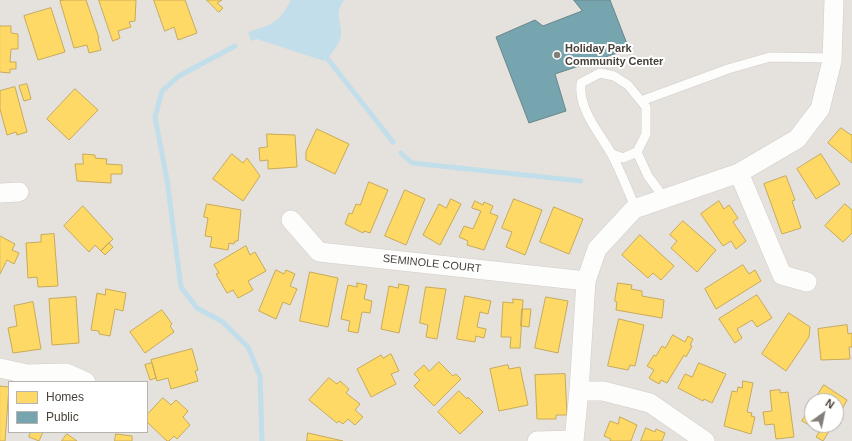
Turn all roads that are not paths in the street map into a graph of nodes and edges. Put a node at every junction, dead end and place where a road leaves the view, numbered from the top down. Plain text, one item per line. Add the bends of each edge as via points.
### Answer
1 (834, 0) edge
2 (832, 58) junction
3 (641, 102) junction
4 (637, 152) junction
5 (612, 154) junction
6 (739, 174) junction
7 (19, 192) dead end
8 (0, 193) edge
9 (664, 199) junction
10 (636, 209) junction
11 (290, 220) dead end
12 (586, 281) junction
13 (807, 282) dead end
14 (0, 368) edge
15 (84, 381) edge
16 (579, 390) junction
17 (537, 441) edge
18 (574, 441) edge
19 (705, 441) edge

1 - 2 street
2 - 3 lane via 770,57 728,69
2 - 6 street via 820,109 797,140
3 - 4 lane via 646,107 646,134
3 - 5 lane via 628,85 614,76 600,73 581,83 580,94 586,112
4 - 5 lane via 623,158
4 - 9 lane via 648,176
5 - 10 lane
6 - 9 street
6 - 13 street via 782,275
7 - 8 street
9 - 10 street
10 - 12 street via 597,249
11 - 12 street, SEMINOLE COURT via 320,252
12 - 16 street
14 - 15 street via 27,374 66,373
16 - 18 street
16 - 19 street via 603,391 650,403
17 - 18 street

